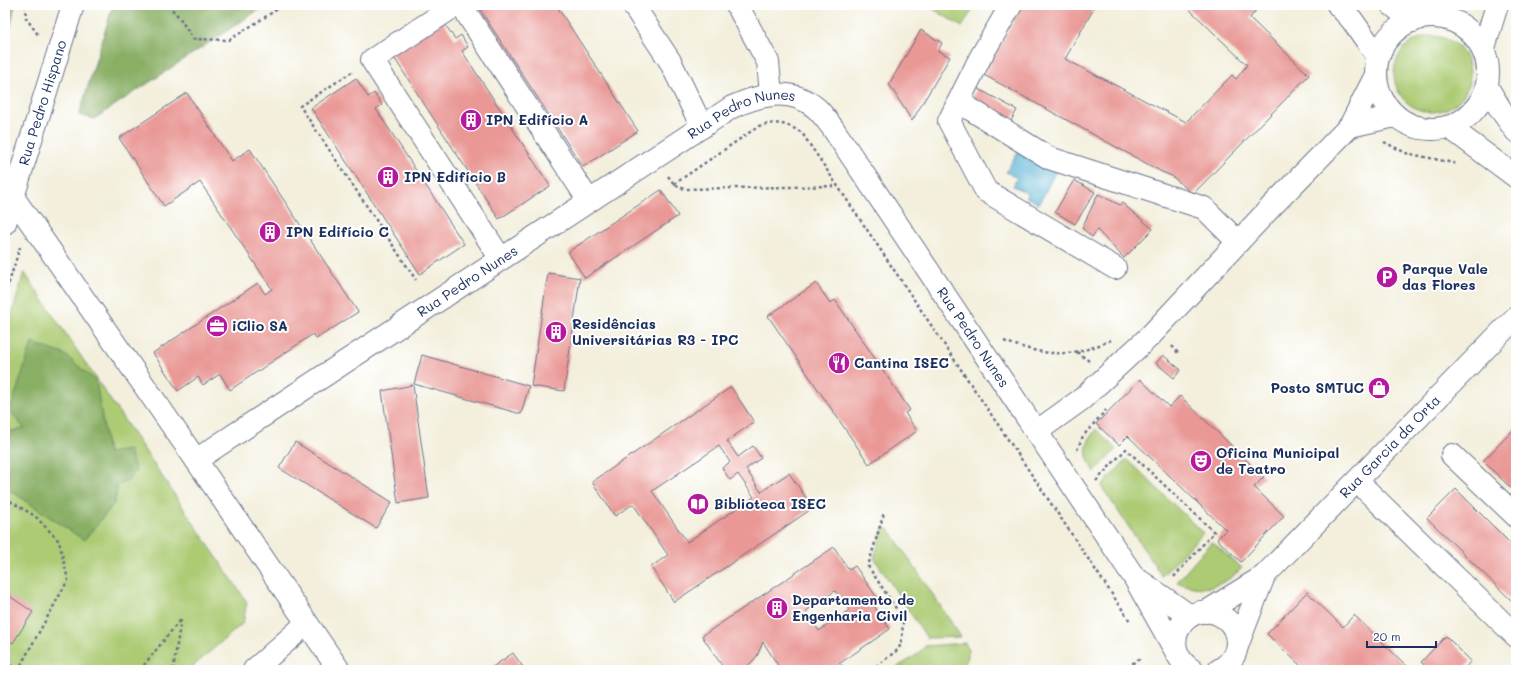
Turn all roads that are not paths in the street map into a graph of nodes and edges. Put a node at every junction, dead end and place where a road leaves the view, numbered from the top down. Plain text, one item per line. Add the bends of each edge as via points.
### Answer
1 (73, 5) edge
2 (456, 5) edge
3 (461, 5) edge
4 (633, 5) edge
5 (737, 5) edge
6 (1011, 5) edge
7 (1338, 5) edge
8 (1392, 5) edge
9 (1445, 5) edge
10 (1496, 5) edge
11 (1420, 19) junction
12 (1483, 51) junction
13 (1377, 66) junction
14 (1487, 87) junction
15 (771, 94) junction
16 (959, 102) junction
17 (1395, 116) junction
18 (1350, 126) junction
19 (702, 127) junction
20 (1449, 127) junction
21 (1516, 131) edge
22 (1516, 177) edge
23 (13, 197) junction
24 (589, 201) junction
25 (5, 223) edge
26 (1238, 242) junction
27 (501, 259) junction
28 (1115, 268) dead end
29 (1516, 317) edge
30 (1036, 432) junction
31 (1452, 455) dead end
32 (196, 460) junction
33 (1357, 481) junction
34 (1516, 516) edge
35 (1264, 576) junction
36 (1134, 577) junction
37 (1198, 614) junction
38 (307, 623) junction
39 (1516, 636) edge
40 (1230, 662) edge
41 (1186, 665) edge
42 (254, 670) edge
43 (339, 670) edge

1 - 23 street, Rua Pedro Hispano
2 - 27 street via 372,60
3 - 24 street
4 - 19 street via 670,61
5 - 15 street via 768,62
6 - 16 street via 980,58
7 - 13 street via 1352,20
8 - 11 street
9 - 11 street
10 - 12 street
11 - 12 street via 1444,18 1460,24 1474,36
11 - 13 street via 1396,30 1385,42
12 - 14 street via 1487,62
13 - 17 street via 1378,90
13 - 18 street
14 - 20 street via 1479,104 1466,118
14 - 21 street
15 - 19 street, Rua Pedro Nunes via 752,98 732,107
15 - 30 street, Rua Pedro Nunes via 795,97 815,107 832,127
16 - 26 street via 1049,158 1204,208
16 - 28 street via 949,121 986,191
17 - 18 street
17 - 20 street via 1411,125 1430,130
18 - 26 street
19 - 24 street, Rua Pedro Nunes
20 - 22 street
23 - 25 street, Rua Pedro Hispano
23 - 32 street
24 - 27 street, Rua Pedro Nunes
26 - 30 street via 1150,336 1082,399
27 - 32 street, Rua Pedro Nunes
29 - 33 street, Rua Garcia da Orta
30 - 36 street, Rua Pedro Nunes
31 - 34 street
32 - 38 street
33 - 35 street, Rua Garcia da Orta
33 - 39 street
35 - 37 street, Rua Garcia da Orta
35 - 40 street, Rua Garcia da Orta
36 - 37 street, Rua Pedro Nunes via 1158,595
36 - 41 street, Rua Pedro Nunes
37 - 40 street, Rua Pedro Nunes via 1221,615 1228,620 1233,628
37 - 41 street, Rua Pedro Nunes via 1183,621 1177,633 1175,646
38 - 42 street
38 - 43 street

